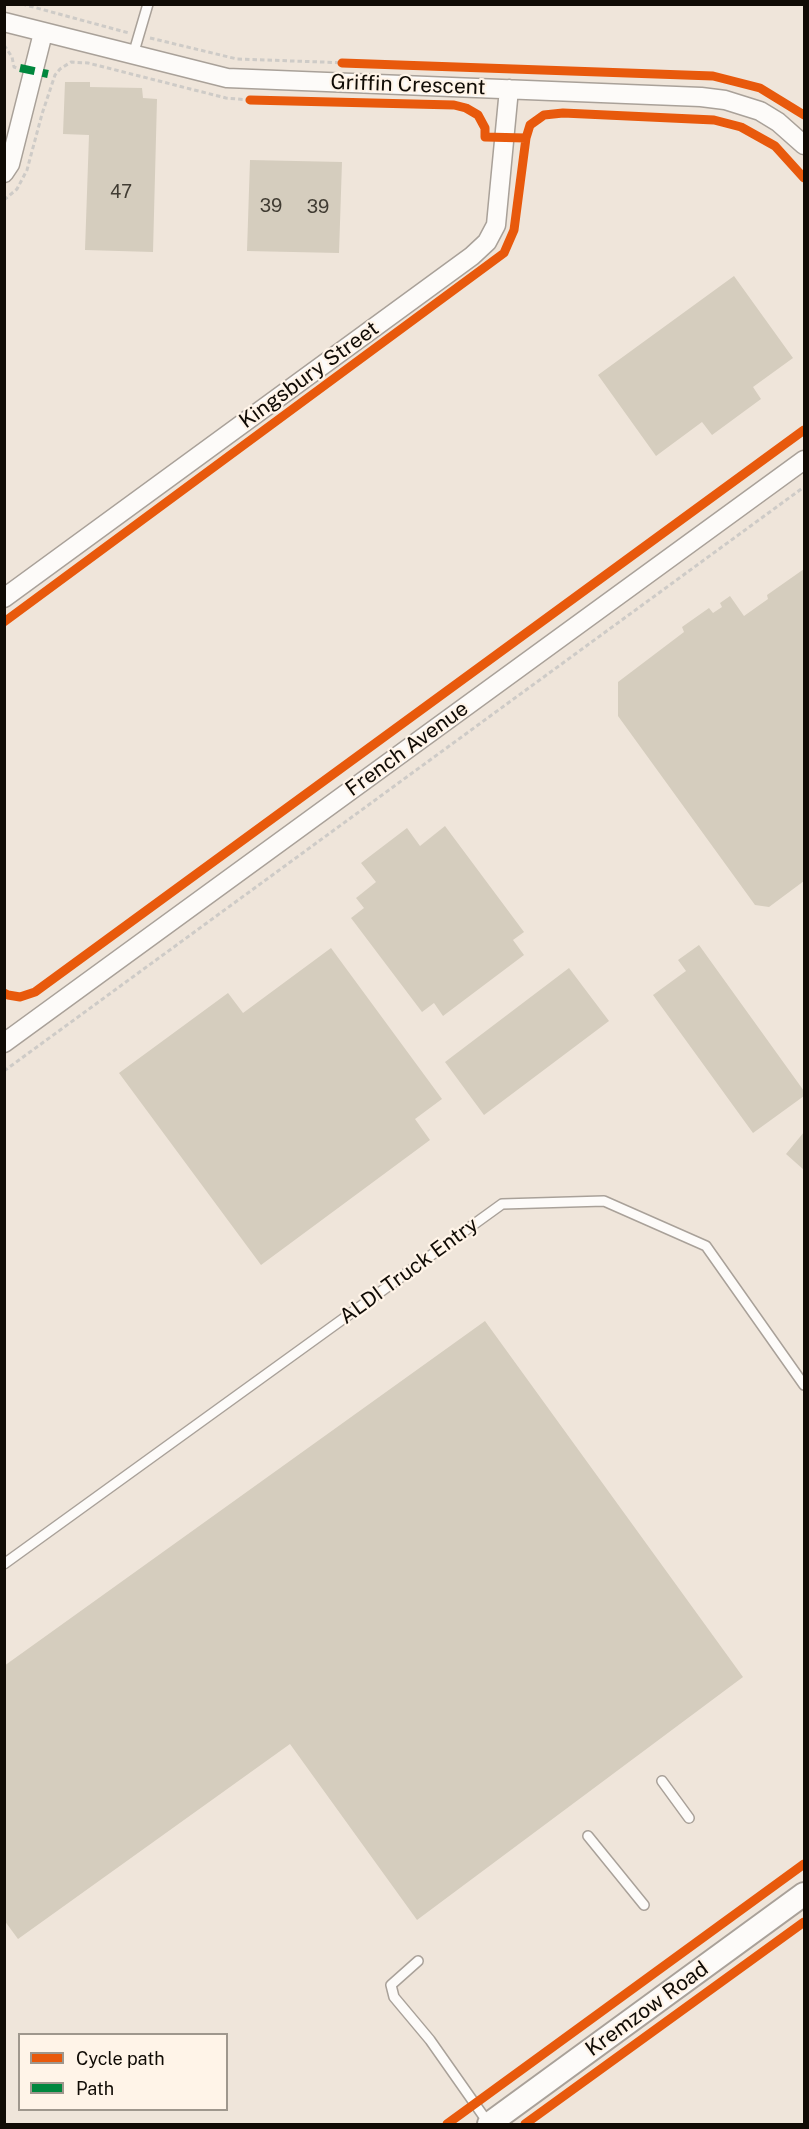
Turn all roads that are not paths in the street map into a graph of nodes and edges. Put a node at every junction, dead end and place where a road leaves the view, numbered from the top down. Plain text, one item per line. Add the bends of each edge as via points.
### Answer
1 (148, 4) edge
2 (4, 22) edge
3 (43, 33) junction
4 (133, 55) junction
5 (509, 89) junction
6 (804, 144) edge
7 (4, 173) edge
8 (804, 460) edge
9 (4, 597) edge
10 (6, 1037) edge
11 (804, 1385) edge
12 (4, 1564) edge
13 (662, 1781) dead end
14 (689, 1818) dead end
15 (588, 1836) dead end
16 (804, 1894) edge
17 (644, 1905) dead end
18 (418, 1961) dead end
19 (489, 2124) edge

1 - 4 lane
2 - 3 street, Griffin Crescent
3 - 4 street, Griffin Crescent
3 - 7 street via 10,164
4 - 5 street, Griffin Crescent via 227,78
5 - 6 street, Griffin Crescent via 725,100 760,111
5 - 9 street, Kingsbury Street via 496,225 487,242
8 - 10 street, French Avenue
11 - 12 lane, ALDI Truck Entry via 706,1246 604,1201 502,1204
13 - 14 lane
15 - 17 lane
16 - 19 street, Kremzow Road
18 - 19 lane via 391,1985 394,1997 430,2040

